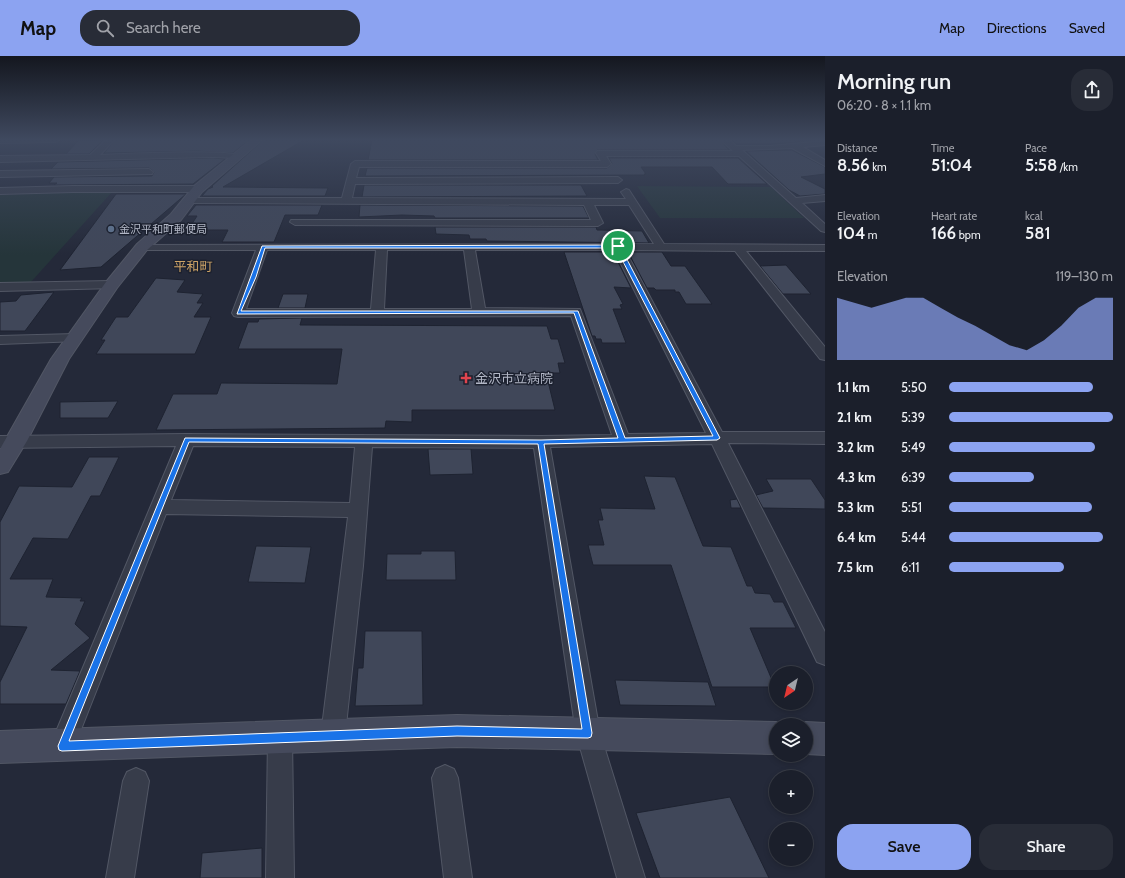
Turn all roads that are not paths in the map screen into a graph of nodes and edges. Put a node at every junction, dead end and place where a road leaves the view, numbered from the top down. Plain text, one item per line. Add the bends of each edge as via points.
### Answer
1 (145, 178) edge
2 (211, 178) edge
3 (769, 178) edge
4 (618, 180) joint
5 (351, 181) joint
6 (138, 189) junction
7 (0, 191) edge
8 (193, 195) junction
9 (825, 198) edge
10 (346, 201) junction
11 (794, 201) junction
12 (588, 202) junction
13 (632, 202) junction
14 (298, 212) junction
15 (430, 212) junction
16 (825, 229) edge
17 (618, 246) junction
18 (263, 247) junction
19 (285, 247) junction
20 (382, 247) junction
21 (429, 247) junction
22 (469, 247) junction
23 (661, 247) junction
24 (142, 248) junction
25 (738, 248) junction
26 (825, 248) edge
27 (111, 285) junction
28 (0, 287) edge
29 (377, 312) junction
30 (479, 312) junction
31 (75, 338) junction
32 (0, 340) edge
33 (825, 356) edge
34 (717, 438) junction
35 (825, 438) edge
36 (187, 440) junction
37 (364, 440) junction
38 (622, 440) junction
39 (16, 441) junction
40 (0, 442) edge
41 (541, 442) junction
42 (0, 466) edge
43 (160, 508) junction
44 (358, 510) junction
45 (825, 655) edge
46 (588, 733) junction
47 (333, 735) junction
48 (280, 737) junction
49 (769, 738) edge
50 (813, 738) edge
51 (825, 739) edge
52 (62, 746) junction
53 (0, 747) edge
54 (445, 778) dead end
55 (136, 782) dead end
56 (120, 878) edge
57 (280, 878) edge
58 (458, 878) edge
59 (631, 878) edge

1 - 6 street
2 - 8 main road
3 - 11 street
4 - 5 street
4 - 13 street
5 - 10 street
6 - 7 street
6 - 8 street
8 - 14 street
8 - 24 main road via 176,217
9 - 11 street
10 - 14 street
10 - 15 street
11 - 16 street
12 - 13 street
12 - 15 street
12 - 15 street via 598,223
13 - 23 street
14 - 15 street
14 - 19 street
15 - 21 street
17 - 22 street
17 - 23 street
17 - 34 street
18 - 19 street
18 - 24 street
18 - 29 street via 254,277 238,313
19 - 20 street
20 - 21 street
20 - 29 street
21 - 22 street
22 - 30 street
23 - 25 street
24 - 27 main road
25 - 26 street
25 - 33 street
27 - 28 street
27 - 31 main road
29 - 30 street
30 - 38 street via 576,312
31 - 32 street
31 - 39 main road via 60,359
34 - 35 street
34 - 38 street
34 - 45 street
36 - 37 street
36 - 39 street
36 - 43 street
37 - 41 street
37 - 44 street
38 - 41 street
39 - 40 street
39 - 42 main road
41 - 46 street
43 - 44 street
43 - 52 street
44 - 47 street
46 - 47 main road via 457,731
46 - 49 main road
46 - 59 street
47 - 48 main road
48 - 52 main road
48 - 57 street
50 - 51 main road
52 - 53 main road
54 - 58 street
55 - 56 street

